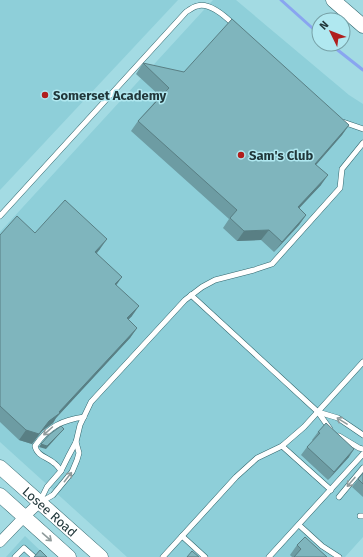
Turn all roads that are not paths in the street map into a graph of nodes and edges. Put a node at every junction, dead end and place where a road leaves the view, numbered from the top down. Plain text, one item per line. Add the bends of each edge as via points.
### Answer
1 (333, 0) edge
2 (363, 26) edge
3 (239, 30) edge
4 (340, 119) edge
5 (363, 129) edge
6 (363, 142) edge
7 (0, 216) edge
8 (191, 295) junction
9 (363, 362) edge
10 (318, 412) junction
11 (84, 417) junction
12 (363, 435) edge
13 (76, 442) junction
14 (282, 446) junction
15 (363, 449) edge
16 (363, 454) edge
17 (0, 467) edge
18 (363, 468) edge
19 (61, 471) junction
20 (331, 490) junction
21 (0, 495) edge
22 (338, 497) dead end
23 (40, 502) junction
24 (24, 517) junction
25 (299, 525) junction
26 (182, 536) junction
27 (0, 542) edge
28 (15, 557) edge
29 (34, 557) edge
30 (69, 557) edge
31 (101, 557) edge
32 (163, 557) edge
33 (204, 557) edge
34 (269, 557) edge
35 (338, 557) edge

1 - 2 main road
3 - 7 lane via 219,12 203,5 186,12
4 - 5 lane
6 - 8 lane via 342,169 340,188 272,264 215,280
8 - 10 lane
8 - 11 lane via 91,402
9 - 10 lane
12 -> 10 lane via 338,418
10 - 14 lane
10 - 15 lane via 330,429
11 - 13 lane
11 -> 19 lane via 58,423 35,446 40,454 56,464
13 - 19 lane
23 -> 13 lane via 53,494 72,472 79,453
14 - 20 lane
14 - 26 lane via 257,458 244,468
16 - 20 lane
17 - 23 main road, Losee Road
18 -> 22 lane
19 - 23 lane via 46,487
20 - 25 lane
21 - 24 main road, Losee Road
23 - 24 street
23 - 31 main road, Losee Road
24 - 27 street
24 -> 30 main road, Losee Road
25 - 34 lane
25 - 35 lane
26 - 32 lane
26 - 33 lane
28 - 29 lane via 24,548

